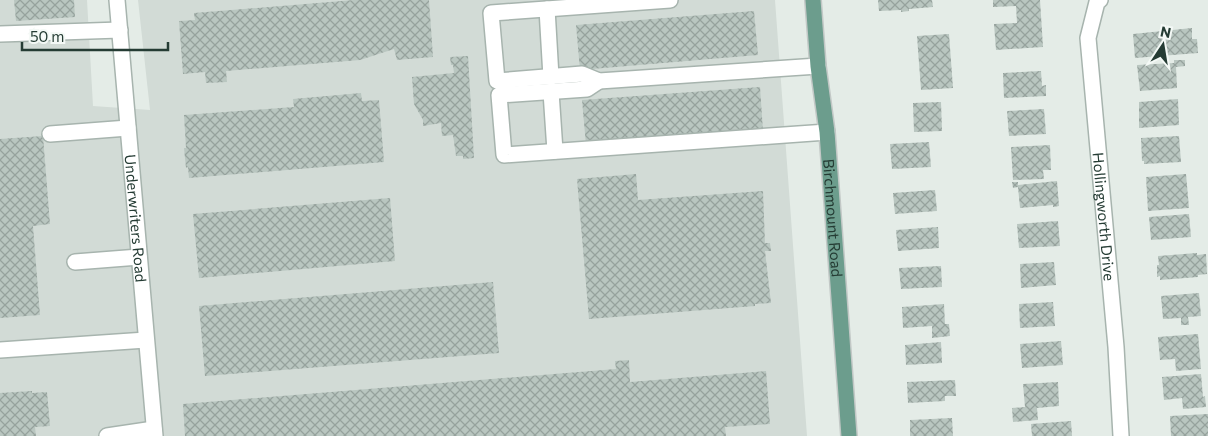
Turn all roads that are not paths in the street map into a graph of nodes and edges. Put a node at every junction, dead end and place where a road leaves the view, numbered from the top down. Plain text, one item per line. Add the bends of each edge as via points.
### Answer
1 (117, 0) edge
2 (670, 0) edge
3 (813, 0) edge
4 (1100, 0) edge
5 (547, 9) junction
6 (120, 30) junction
7 (0, 34) edge
8 (818, 66) junction
9 (551, 84) junction
10 (128, 128) junction
11 (827, 132) junction
12 (50, 134) dead end
13 (555, 152) junction
14 (139, 257) junction
15 (75, 262) dead end
16 (146, 340) junction
17 (0, 350) edge
18 (154, 433) edge
19 (107, 436) edge
20 (849, 436) edge
21 (1121, 436) edge

1 - 6 street, Underwriters Road
2 - 5 street
3 - 8 main road, Birchmount Road
4 - 21 street, Hollingworth Drive via 1088,38
5 - 9 street
5 - 9 street via 491,13 497,82
6 - 7 street
6 - 10 street, Underwriters Road
8 - 9 street via 599,81 582,74
8 - 11 main road, Birchmount Road
9 - 13 street
9 - 13 street via 499,95 504,155
10 - 12 street
10 - 14 street, Underwriters Road
11 - 13 street
11 - 20 main road, Birchmount Road
14 - 15 street
14 - 16 street, Underwriters Road
16 - 17 street
16 - 18 street, Underwriters Road
18 - 19 street

